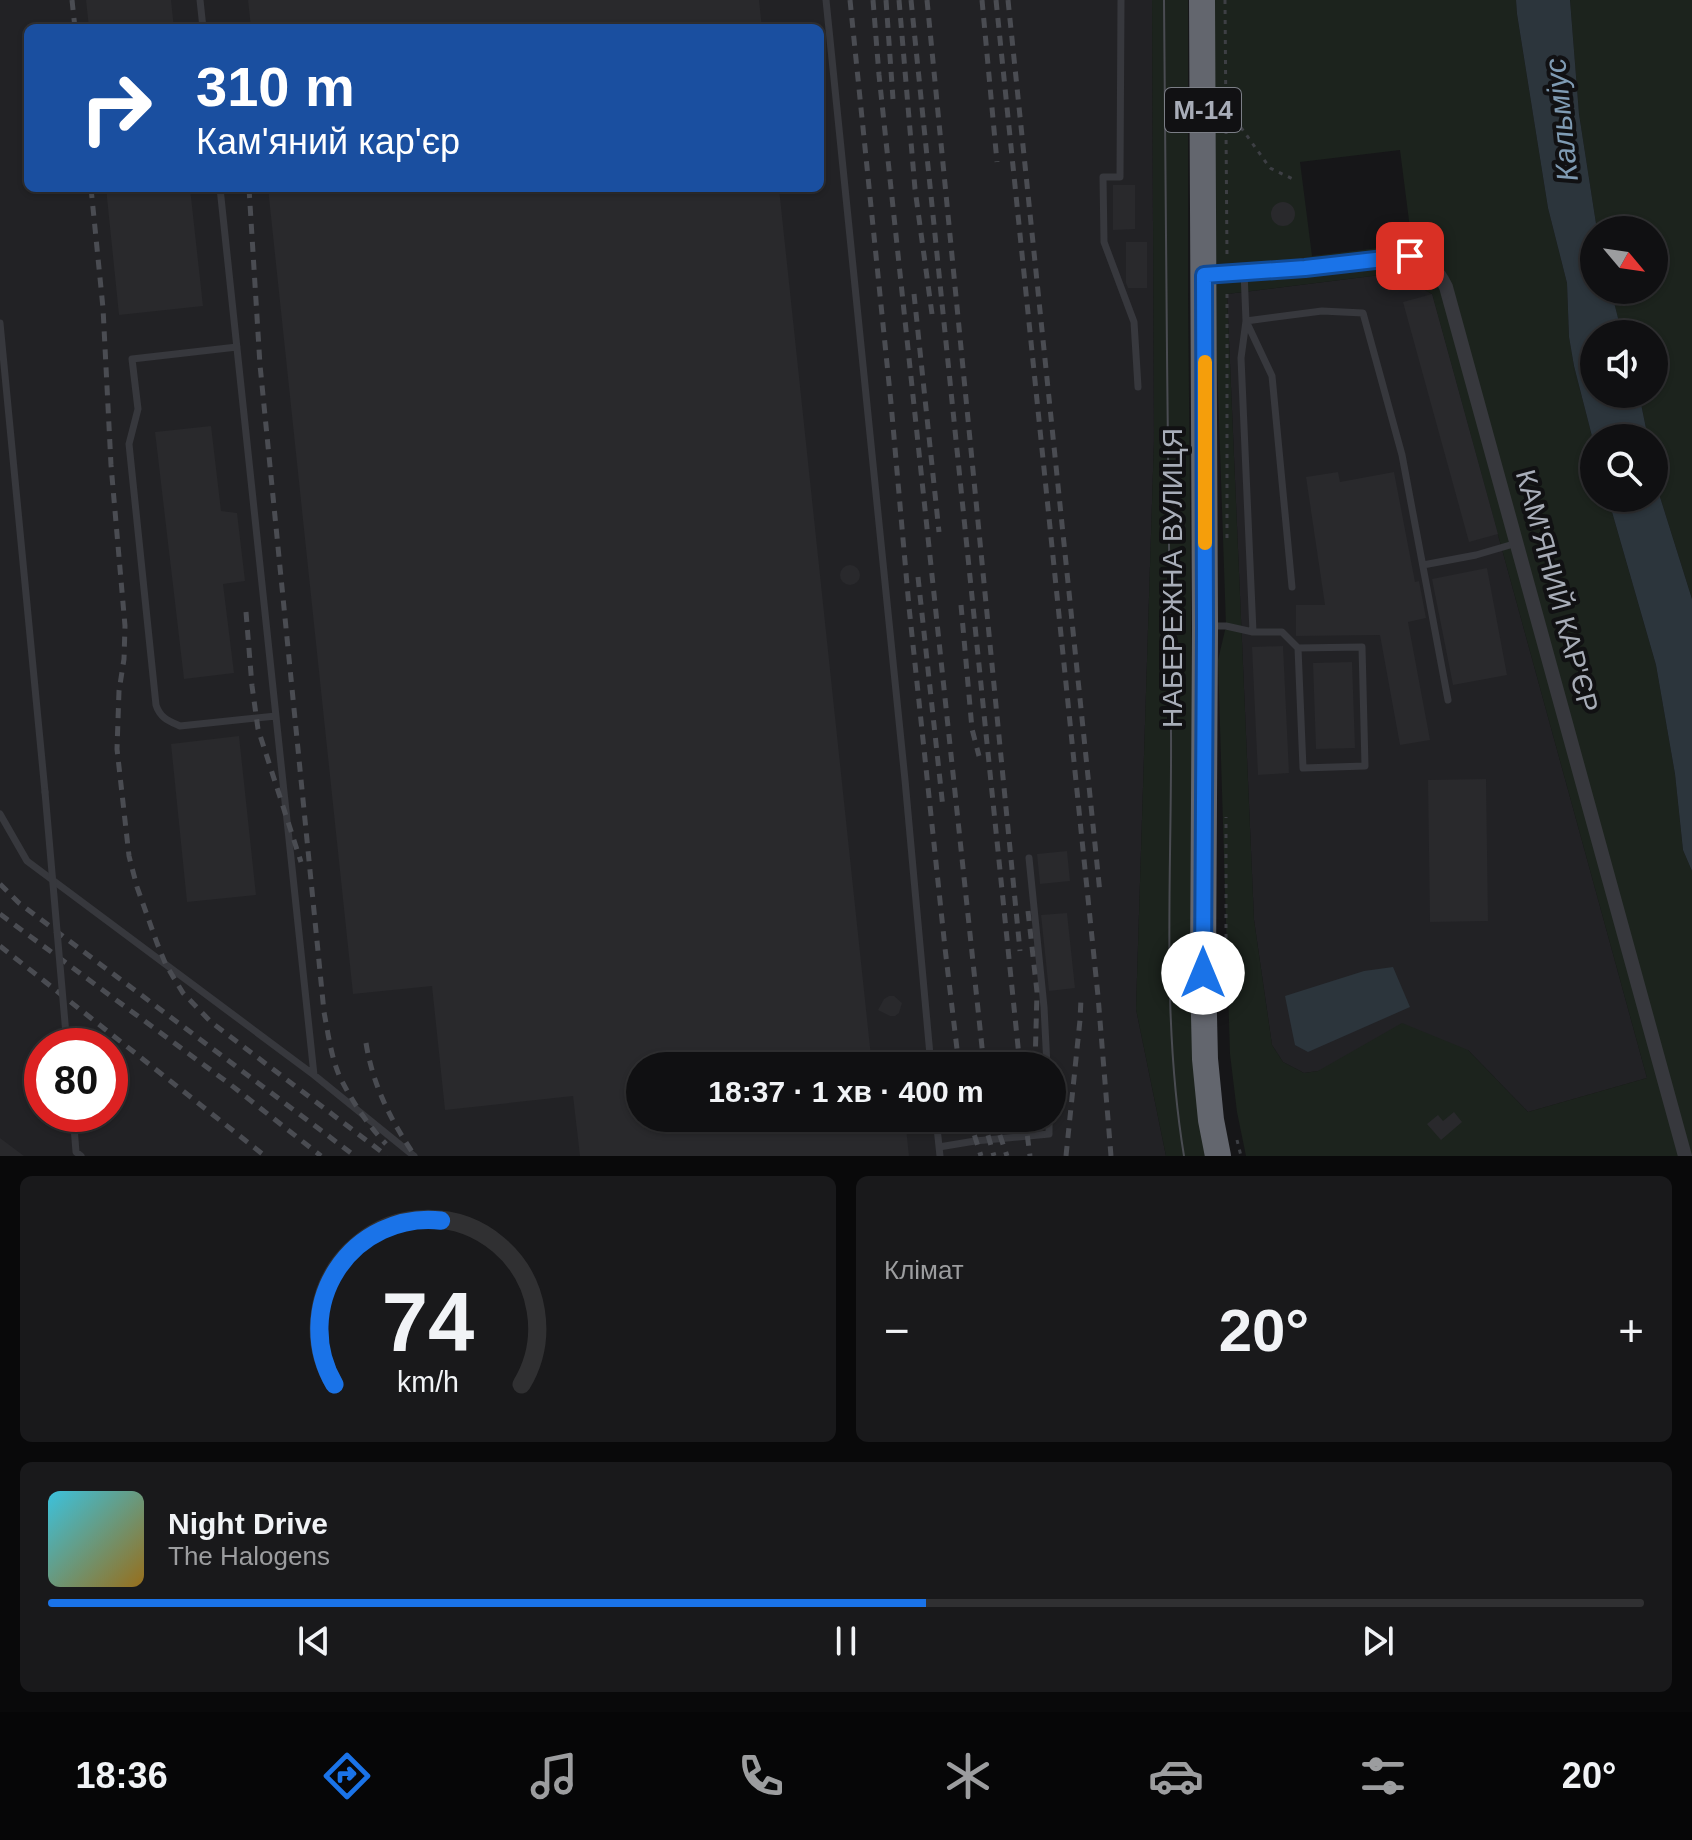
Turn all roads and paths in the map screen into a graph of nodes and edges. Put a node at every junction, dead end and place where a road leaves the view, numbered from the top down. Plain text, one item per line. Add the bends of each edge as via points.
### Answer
1 (200, 0) edge
2 (826, 0) edge
3 (1121, 0) edge
4 (1202, 0) edge
5 (1225, 0) edge
6 (203, 24) edge
7 (1226, 110) junction
8 (1297, 181) dead end
9 (220, 192) edge
10 (1244, 271) junction
11 (1216, 274) junction
12 (1246, 321) junction
13 (0, 323) edge
14 (237, 347) junction
15 (1138, 387) dead end
16 (9, 415) junction
17 (0, 419) edge
18 (1517, 543) junction
19 (1227, 549) dead end
20 (1423, 565) junction
21 (1292, 587) dead end
22 (1205, 627) junction
23 (1253, 632) junction
24 (1298, 648) junction
25 (1448, 700) dead end
26 (276, 716) junction
27 (0, 814) edge
28 (1226, 817) dead end
29 (1029, 858) dead end
30 (1226, 1008) dead end
31 (65, 1028) edge
32 (930, 1052) edge
33 (1046, 1052) edge
34 (314, 1075) junction
35 (76, 1132) edge
36 (937, 1132) edge
37 (1049, 1132) edge
38 (1228, 1148) edge
39 (939, 1152) edge
40 (79, 1154) edge
41 (414, 1156) edge
42 (1241, 1156) edge
43 (1685, 1156) edge

1 - 6 lane
2 - 32 lane
3 - 15 lane via 1120,177 1103,177 1104,242 1134,322
4 - 11 highway, НАБЕРЕЖНА ВУЛИЦЯ / М-14
5 - 7 path
7 - 8 path via 1270,168
7 - 11 path
9 - 14 lane
10 - 11 street, КАМ'ЯНИЙ КАР'ЄР
10 - 12 lane
10 - 18 street, КАМ'ЯНИЙ КАР'ЄР via 1410,256 1432,267 1446,287
11 - 19 path
11 - 22 highway, НАБЕРЕЖНА ВУЛИЦЯ / М-14
12 - 20 lane via 1322,311 1363,313 1402,455
12 - 21 lane via 1272,376
12 - 23 lane via 1241,358
13 - 16 lane
14 - 26 lane
14 - 26 lane via 132,359 138,409 129,444 156,705 159,714 180,726
16 - 17 lane
16 - 31 lane, bridge
18 - 20 lane
18 - 43 street, КАМ'ЯНИЙ КАР'ЄР
20 - 25 lane
22 - 23 lane
22 - 38 highway, НАБЕРЕЖНА ВУЛИЦЯ / М-14 via 1205,1059 1211,1120
23 - 24 lane via 1282,632
24 - 24 lane via 1362,647 1365,766 1303,768
26 - 34 lane
27 - 34 lane via 27,861
28 - 30 path
29 - 33 lane
34 - 41 lane
35 - 40 lane
36 - 39 lane
37 - 39 lane via 975,1141
38 - 42 path

